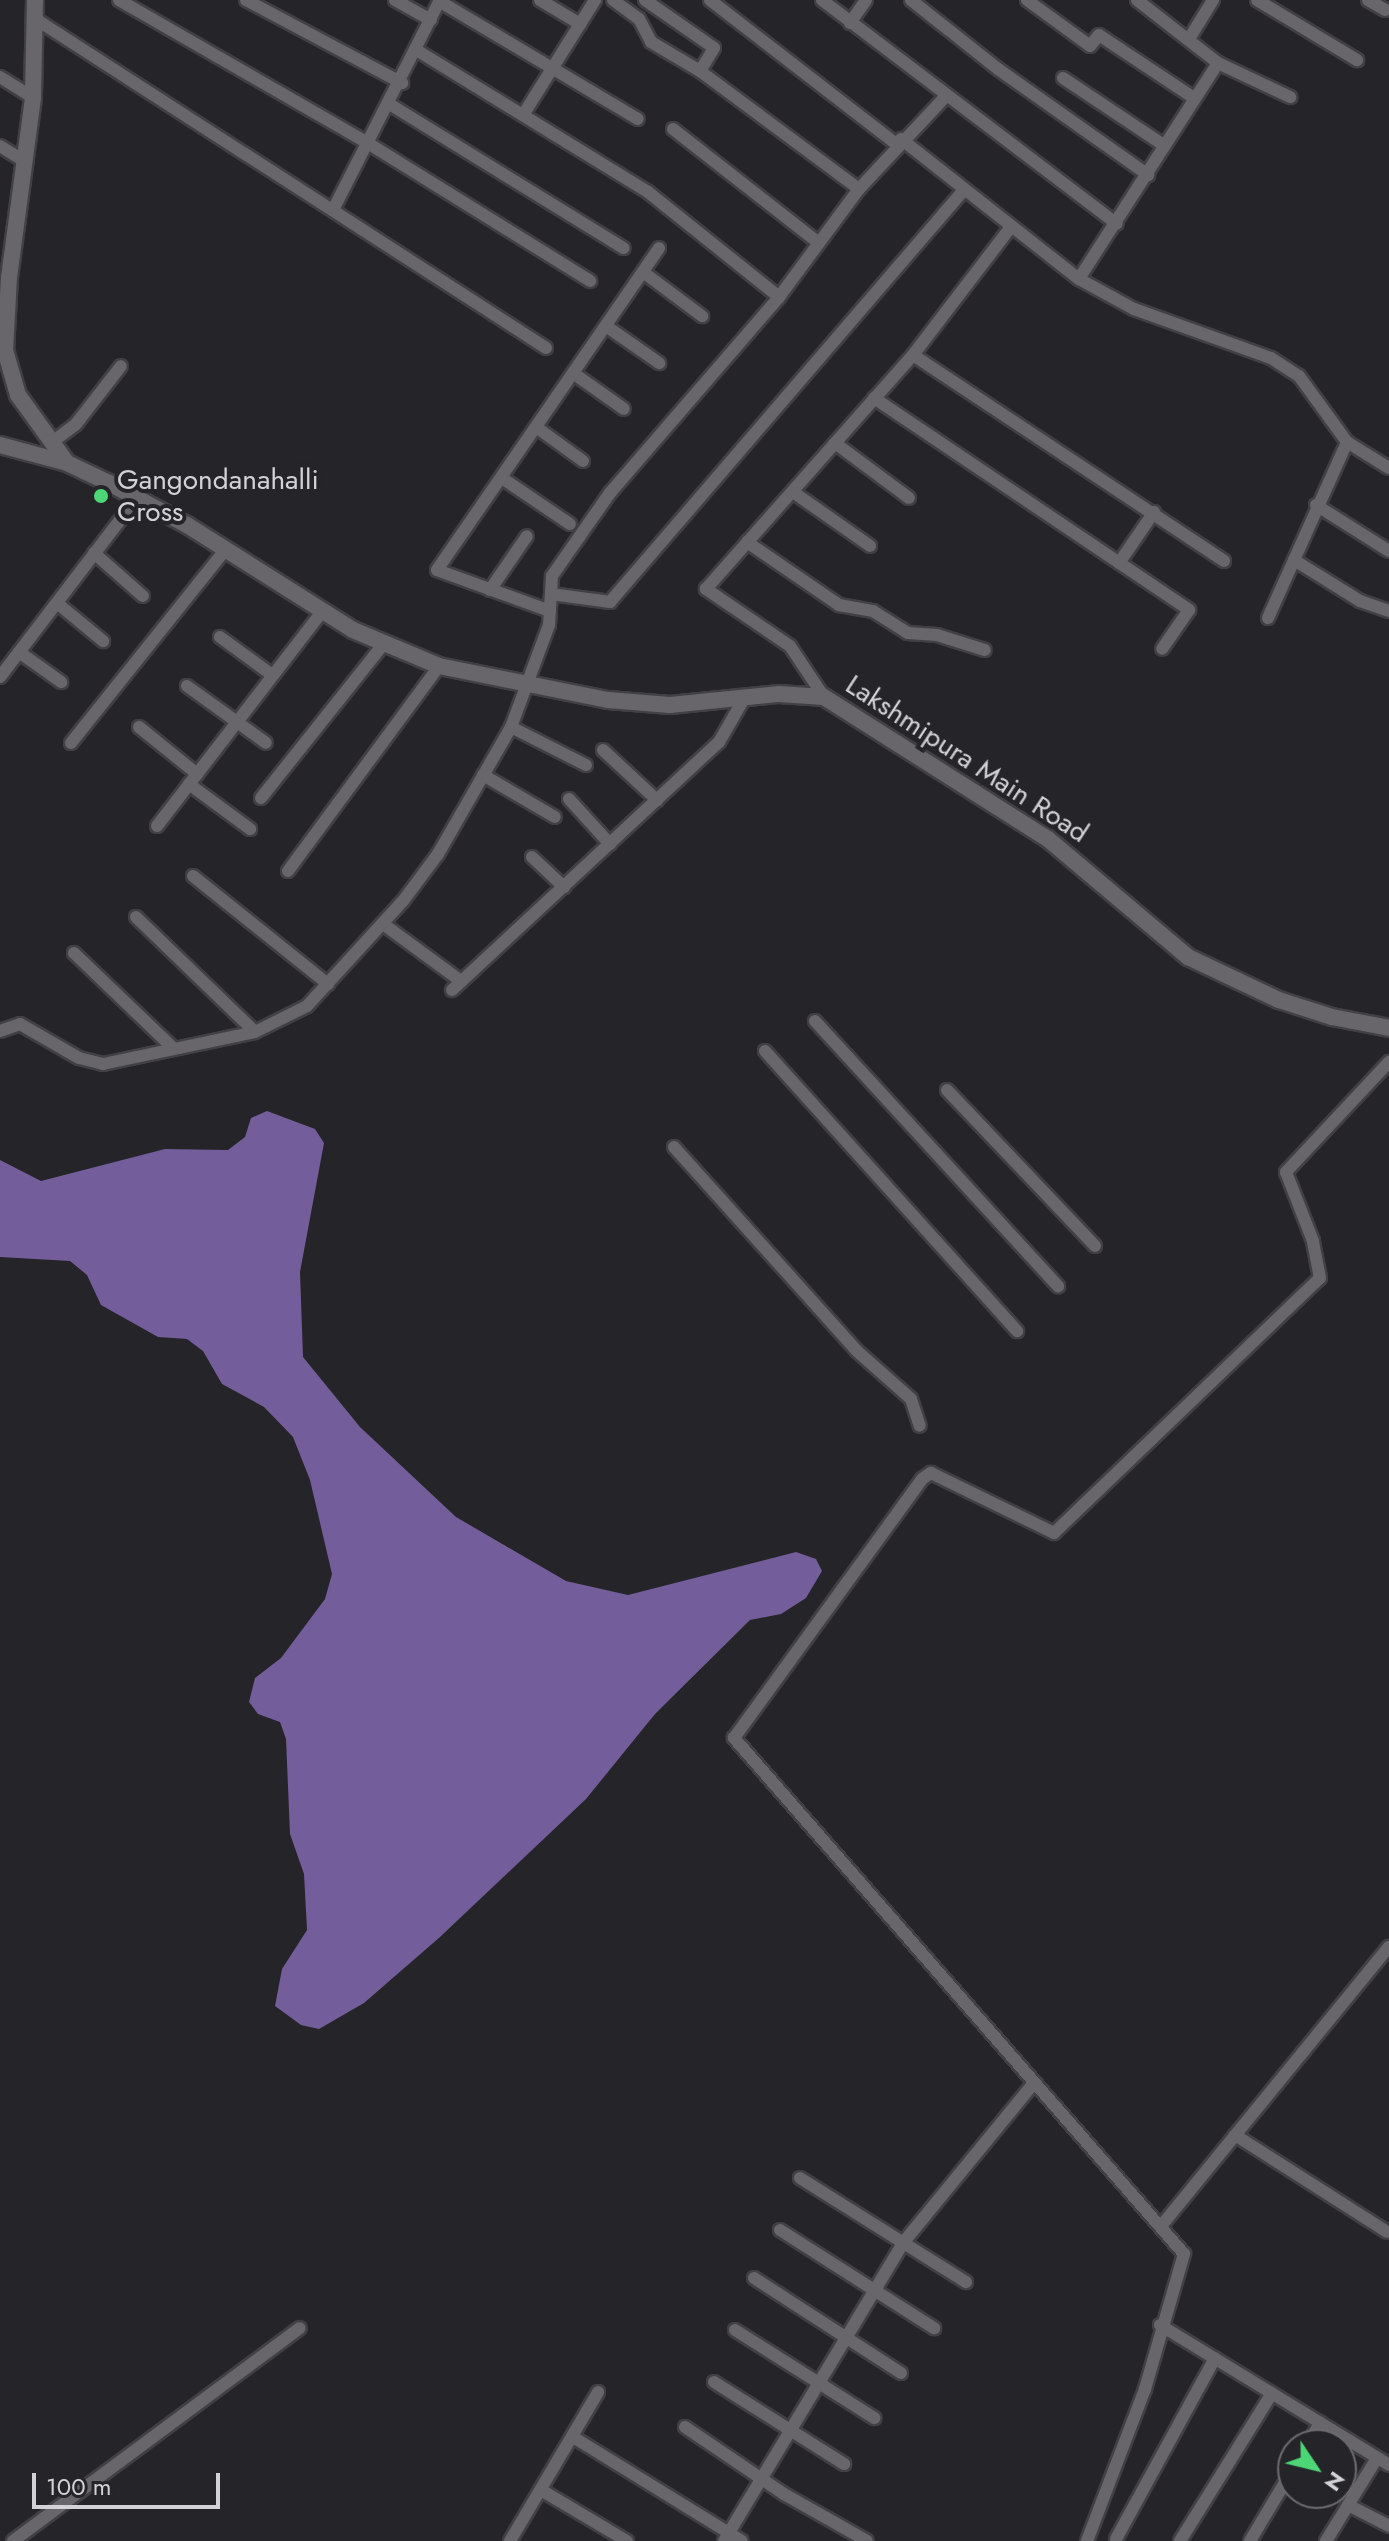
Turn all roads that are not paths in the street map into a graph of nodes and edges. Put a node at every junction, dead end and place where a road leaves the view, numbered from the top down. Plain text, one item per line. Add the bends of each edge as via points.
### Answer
1 (35, 0) edge
2 (119, 0) edge
3 (246, 0) edge
4 (395, 0) edge
5 (440, 0) edge
6 (540, 0) edge
7 (595, 0) edge
8 (613, 0) edge
9 (645, 0) edge
10 (710, 0) edge
11 (822, 0) edge
12 (866, 0) edge
13 (911, 0) edge
14 (1027, 0) edge
15 (1137, 0) edge
16 (1213, 0) edge
17 (1257, 0) edge
18 (1368, 0) edge
19 (1385, 10) dead end
20 (34, 18) junction
21 (431, 20) junction
22 (850, 23) junction
23 (580, 24) junction
24 (1189, 39) junction
25 (418, 51) junction
26 (1357, 60) dead end
27 (1218, 63) junction
28 (552, 68) junction
29 (700, 71) junction
30 (0, 77) edge
31 (1063, 78) dead end
32 (402, 83) junction
33 (946, 96) junction
34 (1290, 97) dead end
35 (33, 98) junction
36 (1194, 98) junction
37 (391, 105) junction
38 (523, 115) junction
39 (638, 119) dead end
40 (673, 129) dead end
41 (898, 142) junction
42 (1162, 144) junction
43 (371, 145) junction
44 (0, 146) edge
45 (26, 162) junction
46 (1148, 175) junction
47 (859, 189) junction
48 (963, 191) junction
49 (334, 208) junction
50 (1117, 224) junction
51 (1010, 228) junction
52 (819, 243) junction
53 (623, 248) dead end
54 (659, 248) dead end
55 (6, 257) edge
56 (643, 272) junction
57 (1079, 279) junction
58 (590, 281) dead end
59 (779, 297) junction
60 (702, 316) dead end
61 (606, 326) junction
62 (546, 348) dead end
63 (913, 355) junction
64 (659, 363) dead end
65 (121, 366) dead end
66 (573, 373) junction
67 (6, 378) edge
68 (874, 398) junction
69 (624, 409) dead end
70 (536, 427) junction
71 (1347, 442) junction
72 (51, 443) junction
73 (835, 443) junction
74 (0, 445) edge
75 (583, 461) dead end
76 (67, 463) junction
77 (1389, 468) edge
78 (502, 478) junction
79 (793, 492) junction
80 (137, 498) junction
81 (909, 498) dead end
82 (1316, 505) junction
83 (1154, 512) junction
84 (570, 524) dead end
85 (527, 536) dead end
86 (747, 542) junction
87 (870, 546) dead end
88 (226, 549) junction
89 (1389, 551) edge
90 (94, 553) junction
91 (1294, 560) junction
92 (1224, 561) dead end
93 (1119, 563) junction
94 (490, 590) junction
95 (551, 594) junction
96 (143, 596) dead end
97 (57, 603) junction
98 (550, 611) junction
99 (1389, 611) edge
100 (322, 612) junction
101 (1268, 618) dead end
102 (220, 637) dead end
103 (103, 641) dead end
104 (382, 646) junction
105 (1162, 649) dead end
106 (985, 650) dead end
107 (19, 652) junction
108 (439, 666) junction
109 (271, 674) junction
110 (0, 677) edge
111 (61, 682) dead end
112 (187, 686) dead end
113 (530, 686) junction
114 (745, 697) junction
115 (824, 697) junction
116 (236, 721) junction
117 (139, 727) dead end
118 (511, 727) junction
119 (71, 743) dead end
120 (266, 743) dead end
121 (603, 750) dead end
122 (586, 765) dead end
123 (483, 775) junction
124 (193, 779) junction
125 (261, 798) dead end
126 (569, 799) dead end
127 (657, 800) junction
128 (555, 817) dead end
129 (157, 826) dead end
130 (250, 829) dead end
131 (610, 844) junction
132 (532, 857) dead end
133 (288, 871) dead end
134 (193, 876) dead end
135 (564, 887) junction
136 (136, 917) dead end
137 (383, 924) junction
138 (74, 953) dead end
139 (328, 984) junction
140 (815, 1021) dead end
141 (1389, 1028) edge
142 (0, 1031) edge
143 (255, 1032) junction
144 (172, 1047) junction
145 (765, 1051) dead end
146 (1389, 1062) edge
147 (947, 1090) dead end
148 (674, 1147) dead end
149 (1095, 1246) dead end
150 (1058, 1286) dead end
151 (1017, 1331) dead end
152 (920, 1426) dead end
153 (1389, 1947) edge
154 (1034, 2083) junction
155 (1235, 2135) junction
156 (800, 2178) dead end
157 (1162, 2225) junction
158 (780, 2230) dead end
159 (1387, 2232) dead end
160 (903, 2243) junction
161 (754, 2278) dead end
162 (966, 2282) dead end
163 (874, 2291) junction
164 (1160, 2325) junction
165 (300, 2328) dead end
166 (934, 2328) dead end
167 (735, 2330) dead end
168 (846, 2339) junction
169 (1215, 2358) junction
170 (901, 2373) dead end
171 (714, 2382) dead end
172 (819, 2384) junction
173 (598, 2392) dead end
174 (1272, 2393) junction
175 (874, 2418) dead end
176 (1320, 2423) junction
177 (685, 2427) dead end
178 (1316, 2429) edge
179 (791, 2430) junction
180 (573, 2437) junction
181 (1383, 2461) edge
182 (844, 2464) dead end
183 (762, 2477) junction
184 (541, 2490) junction
185 (1357, 2494) edge
186 (1277, 2496) edge
187 (1346, 2509) edge
188 (1356, 2509) edge
189 (1093, 2525) junction
190 (1389, 2526) edge
191 (727, 2537) edge
192 (1117, 2540) edge
193 (13, 2541) edge
194 (510, 2541) edge
195 (627, 2541) edge
196 (742, 2541) edge
197 (867, 2541) edge
198 (1087, 2541) edge
199 (1180, 2541) edge
200 (1250, 2541) edge
201 (1326, 2541) edge

1 - 20 main road
2 - 43 street
3 - 32 street
4 - 21 street
5 - 21 street
5 - 28 street
6 - 23 street
7 - 23 street
8 - 29 street via 639,19 651,42
9 - 29 street via 714,48
10 - 41 street
11 - 22 street
12 - 22 street
13 - 46 street
14 - 36 street via 1090,46 1099,35
15 - 24 street
16 - 24 street
17 - 26 street
18 - 19 street
20 - 35 main road
20 - 49 street
21 - 25 street
22 - 33 street
23 - 28 street
24 - 27 street
25 - 32 street
25 - 38 street
27 - 34 street
27 - 36 street
28 - 38 street
28 - 39 street
29 - 47 street
30 - 35 street
31 - 42 street
32 - 37 street
33 - 41 street
33 - 50 street
35 - 45 main road
36 - 42 street
37 - 43 street
37 - 53 street
38 - 59 street via 648,192
40 - 52 street
41 - 47 street
41 - 48 street
42 - 46 street
43 - 49 street
43 - 58 street
44 - 45 street
45 - 55 main road
46 - 50 street
47 - 52 street
48 - 51 street
48 - 95 street via 610,602
49 - 62 street
50 - 57 street
51 - 57 street
51 - 63 street
52 - 59 street
54 - 56 street
55 - 67 main road
56 - 60 street
56 - 61 street
57 - 71 street via 1134,309 1271,358 1299,376
59 - 95 street via 610,493 552,576
61 - 64 street
61 - 66 street
63 - 68 street
63 - 83 street
65 - 72 street via 76,424
66 - 69 street
66 - 70 street
67 - 72 main road
68 - 73 street
68 - 93 street
70 - 75 street
70 - 78 street
71 - 77 street
71 - 82 street
72 - 76 main road
73 - 79 street
73 - 81 street
74 - 76 main road, Lakshmipura Main Road
76 - 80 main road, Lakshmipura Main Road
78 - 84 street
78 - 94 street via 437,570
79 - 86 street
79 - 87 street
80 - 88 main road, Lakshmipura Main Road
80 - 90 street
82 - 89 street
82 - 91 street
83 - 92 street
83 - 93 street
85 - 94 street
86 - 106 street via 839,605 873,611 908,633 937,635
86 - 115 street via 706,589 790,646
88 - 100 main road, Lakshmipura Main Road
88 - 119 street
90 - 96 street
90 - 97 street
91 - 99 street via 1360,601
91 - 101 street
93 - 105 street via 1189,610
94 - 98 street
95 - 98 street
97 - 103 street
97 - 107 street
98 - 113 street
100 - 104 main road, Lakshmipura Main Road
100 - 109 street
102 - 109 street
104 - 108 main road, Lakshmipura Main Road
104 - 125 street
107 - 110 street
107 - 111 street
108 - 113 main road, Lakshmipura Main Road
108 - 133 street
109 - 116 street
112 - 116 street
113 - 114 main road, Lakshmipura Main Road via 670,705
113 - 118 street
114 - 115 main road, Lakshmipura Main Road
114 - 127 street via 719,742
115 - 141 main road, Lakshmipura Main Road via 1048,839 1188,957 1279,1000
116 - 120 street
116 - 124 street
117 - 124 street
118 - 122 street
118 - 123 street
121 - 127 street
123 - 128 street
123 - 137 street via 438,854
124 - 129 street
124 - 130 street
126 - 131 street
127 - 131 street
131 - 135 street
132 - 135 street
134 - 139 street
135 - 137 street via 457,985
136 - 143 street
137 - 139 street
138 - 144 street
139 - 143 street via 294,1016
140 - 150 street
142 - 144 street via 20,1024 79,1058 103,1064
143 - 144 street
145 - 151 street
146 - 154 street via 1286,1172 1313,1241 1320,1278 1054,1533 931,1473 922,1479 734,1738
147 - 149 street
148 - 152 street via 857,1351 911,1399
153 - 155 street
154 - 157 street
154 - 160 street
155 - 157 street
155 - 159 street
156 - 160 street
157 - 164 street via 1184,2254
158 - 163 street
160 - 162 street
160 - 163 street
161 - 168 street
163 - 166 street
163 - 168 street
164 - 169 street
164 - 189 street via 1145,2389
165 - 193 street
167 - 172 street
168 - 170 street
168 - 172 street
169 - 174 street
169 - 192 street
171 - 179 street
172 - 175 street
172 - 179 street
173 - 180 street
174 - 176 street
174 - 199 street
176 - 178 street
176 - 181 street
177 - 183 street
179 - 182 street
179 - 183 street
180 - 184 street
180 - 191 street
181 - 185 street
183 - 191 street
183 - 197 street
184 - 194 street
184 - 195 street
186 - 200 street
187 - 201 street
188 - 190 street
189 - 192 street
189 - 198 street
191 - 196 street

